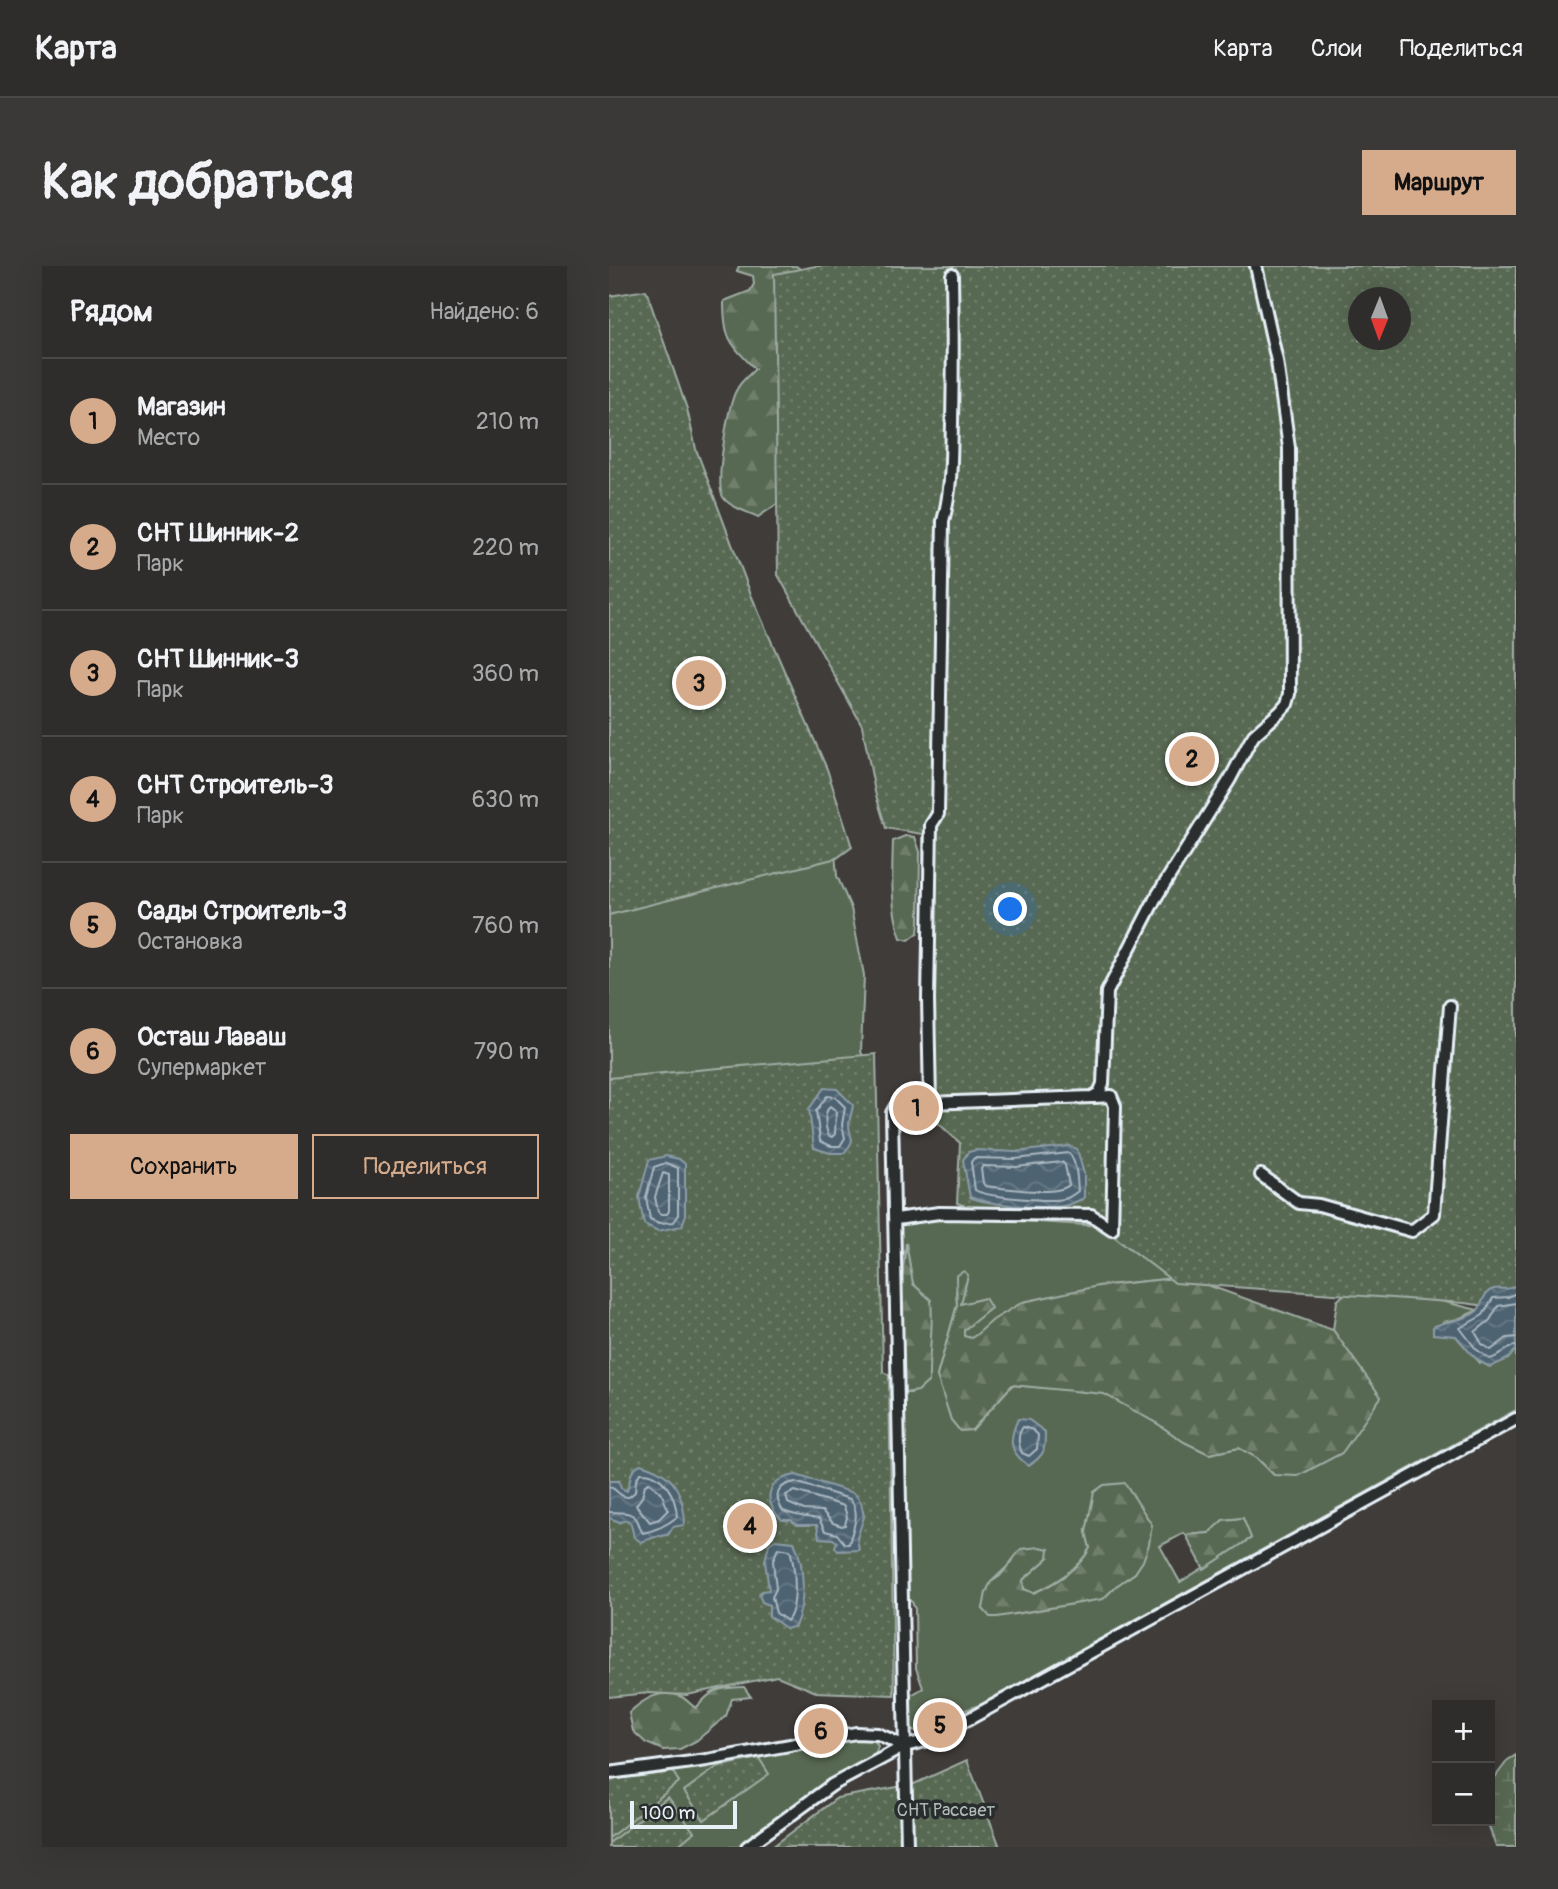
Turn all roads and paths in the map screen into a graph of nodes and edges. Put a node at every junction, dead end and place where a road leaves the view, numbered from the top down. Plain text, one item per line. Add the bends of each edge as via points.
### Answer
1 (1256, 266) edge
2 (952, 275) dead end
3 (1450, 1006) dead end
4 (1092, 1097) junction
5 (930, 1103) junction
6 (1261, 1175) dead end
7 (896, 1219) junction
8 (1516, 1419) edge
9 (905, 1746) junction
10 (609, 1773) edge
11 (747, 1847) edge
12 (907, 1847) edge

1 - 4 street via 1277,361 1289,448 1290,694 1287,704 1249,743 1155,899 1107,992 1103,1084
2 - 5 street via 951,460 943,521 938,814 931,825
3 - 6 street via 1434,1214 1412,1231 1299,1203
4 - 5 street
4 - 7 street via 1111,1096 1115,1106 1112,1229 1091,1215 939,1213
5 - 7 street via 899,1104 893,1113
7 - 9 street
8 - 9 street via 969,1719
9 - 10 street via 878,1734 856,1733
9 - 11 street via 832,1785
9 - 12 street

